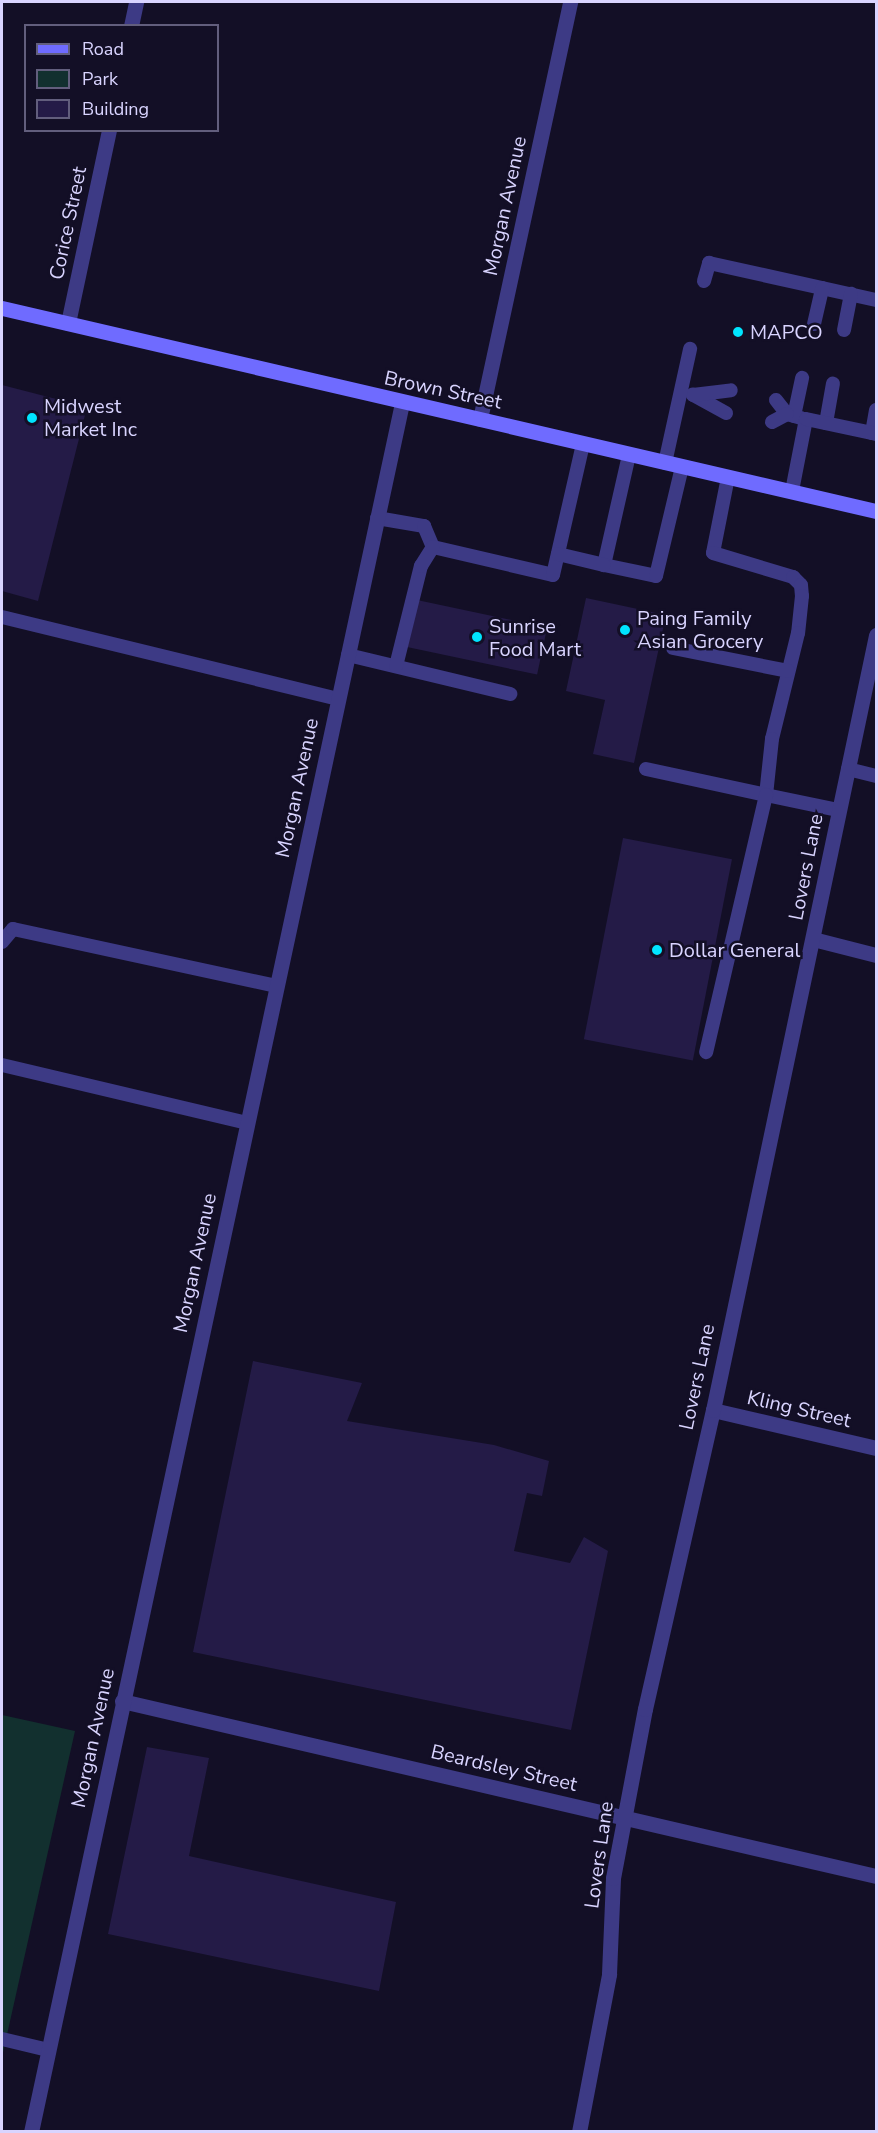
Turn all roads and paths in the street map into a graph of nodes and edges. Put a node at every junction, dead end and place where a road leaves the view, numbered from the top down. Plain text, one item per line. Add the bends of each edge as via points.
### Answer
1 (136, 2) edge
2 (570, 2) edge
3 (131, 24) edge
4 (109, 132) edge
5 (704, 281) dead end
6 (822, 288) junction
7 (851, 294) junction
8 (876, 300) edge
9 (2, 308) edge
10 (68, 323) junction
11 (814, 324) dead end
12 (844, 330) dead end
13 (690, 349) dead end
14 (802, 378) dead end
15 (833, 384) dead end
16 (731, 390) dead end
17 (687, 394) junction
18 (776, 400) dead end
19 (402, 403) junction
20 (876, 410) edge
21 (726, 413) dead end
22 (796, 417) junction
23 (480, 418) junction
24 (772, 422) dead end
25 (826, 423) junction
26 (874, 433) edge
27 (583, 444) junction
28 (629, 455) junction
29 (665, 463) junction
30 (682, 467) junction
31 (728, 477) junction
32 (792, 492) junction
33 (876, 511) edge
34 (377, 518) junction
35 (433, 547) junction
36 (558, 554) junction
37 (604, 565) junction
38 (2, 617) edge
39 (876, 635) edge
40 (673, 648) dead end
41 (348, 655) junction
42 (396, 666) junction
43 (788, 671) junction
44 (510, 694) dead end
45 (338, 699) junction
46 (646, 770) dead end
47 (848, 770) junction
48 (876, 776) edge
49 (766, 795) junction
50 (838, 810) junction
51 (813, 939) junction
52 (2, 942) edge
53 (876, 955) edge
54 (276, 986) junction
55 (706, 1052) dead end
56 (2, 1065) edge
57 (247, 1124) junction
58 (713, 1410) junction
59 (876, 1448) edge
60 (122, 1701) junction
61 (624, 1817) junction
62 (876, 1876) edge
63 (2, 2039) edge
64 (48, 2050) junction
65 (30, 2132) edge
66 (579, 2132) edge

1 - 3 street
2 - 23 street, Morgan Avenue
4 - 10 street, Corice Street
5 - 6 lane via 709,264
6 - 7 lane
6 - 11 lane
7 - 8 lane
7 - 12 lane
9 - 10 main road, Brown Street
10 - 19 main road, Brown Street
13 - 17 lane
14 - 22 lane
15 - 25 lane
16 - 17 lane
17 - 21 lane
17 - 29 lane
18 - 22 lane
19 - 23 main road, Brown Street
19 - 34 street, Morgan Avenue
20 - 26 lane
22 - 24 lane
22 - 25 lane
22 - 32 lane
23 - 27 main road, Brown Street
25 - 26 lane
27 - 28 main road, Brown Street
27 - 36 lane
28 - 29 main road, Brown Street
28 - 37 lane
29 - 30 main road, Brown Street
30 - 31 main road, Brown Street
30 - 37 lane via 656,576
31 - 32 main road, Brown Street
31 - 43 lane via 713,553 779,571 801,585 798,633
32 - 33 main road, Brown Street
34 - 35 lane via 424,526
34 - 41 street, Morgan Avenue
35 - 36 lane via 553,575
35 - 42 lane via 421,566
36 - 37 lane
38 - 45 lane
39 - 47 street, Lovers Lane
40 - 43 lane
41 - 42 lane
41 - 45 street, Morgan Avenue
42 - 44 lane
43 - 49 lane via 772,739
45 - 54 street, Morgan Avenue
46 - 49 lane
47 - 48 lane
47 - 50 street, Lovers Lane
49 - 50 lane
49 - 55 lane
50 - 51 street, Lovers Lane
51 - 53 street
51 - 58 street, Lovers Lane
52 - 54 lane via 13,929
54 - 57 street, Morgan Avenue
56 - 57 lane
57 - 60 street, Morgan Avenue
58 - 59 street, Kling Street
58 - 61 street, Lovers Lane
60 - 61 street, Beardsley Street
60 - 64 street, Morgan Avenue
61 - 62 street, Beardsley Street
61 - 66 street, Lovers Lane via 613,1878 609,1974
63 - 64 lane
64 - 65 street, Morgan Avenue

